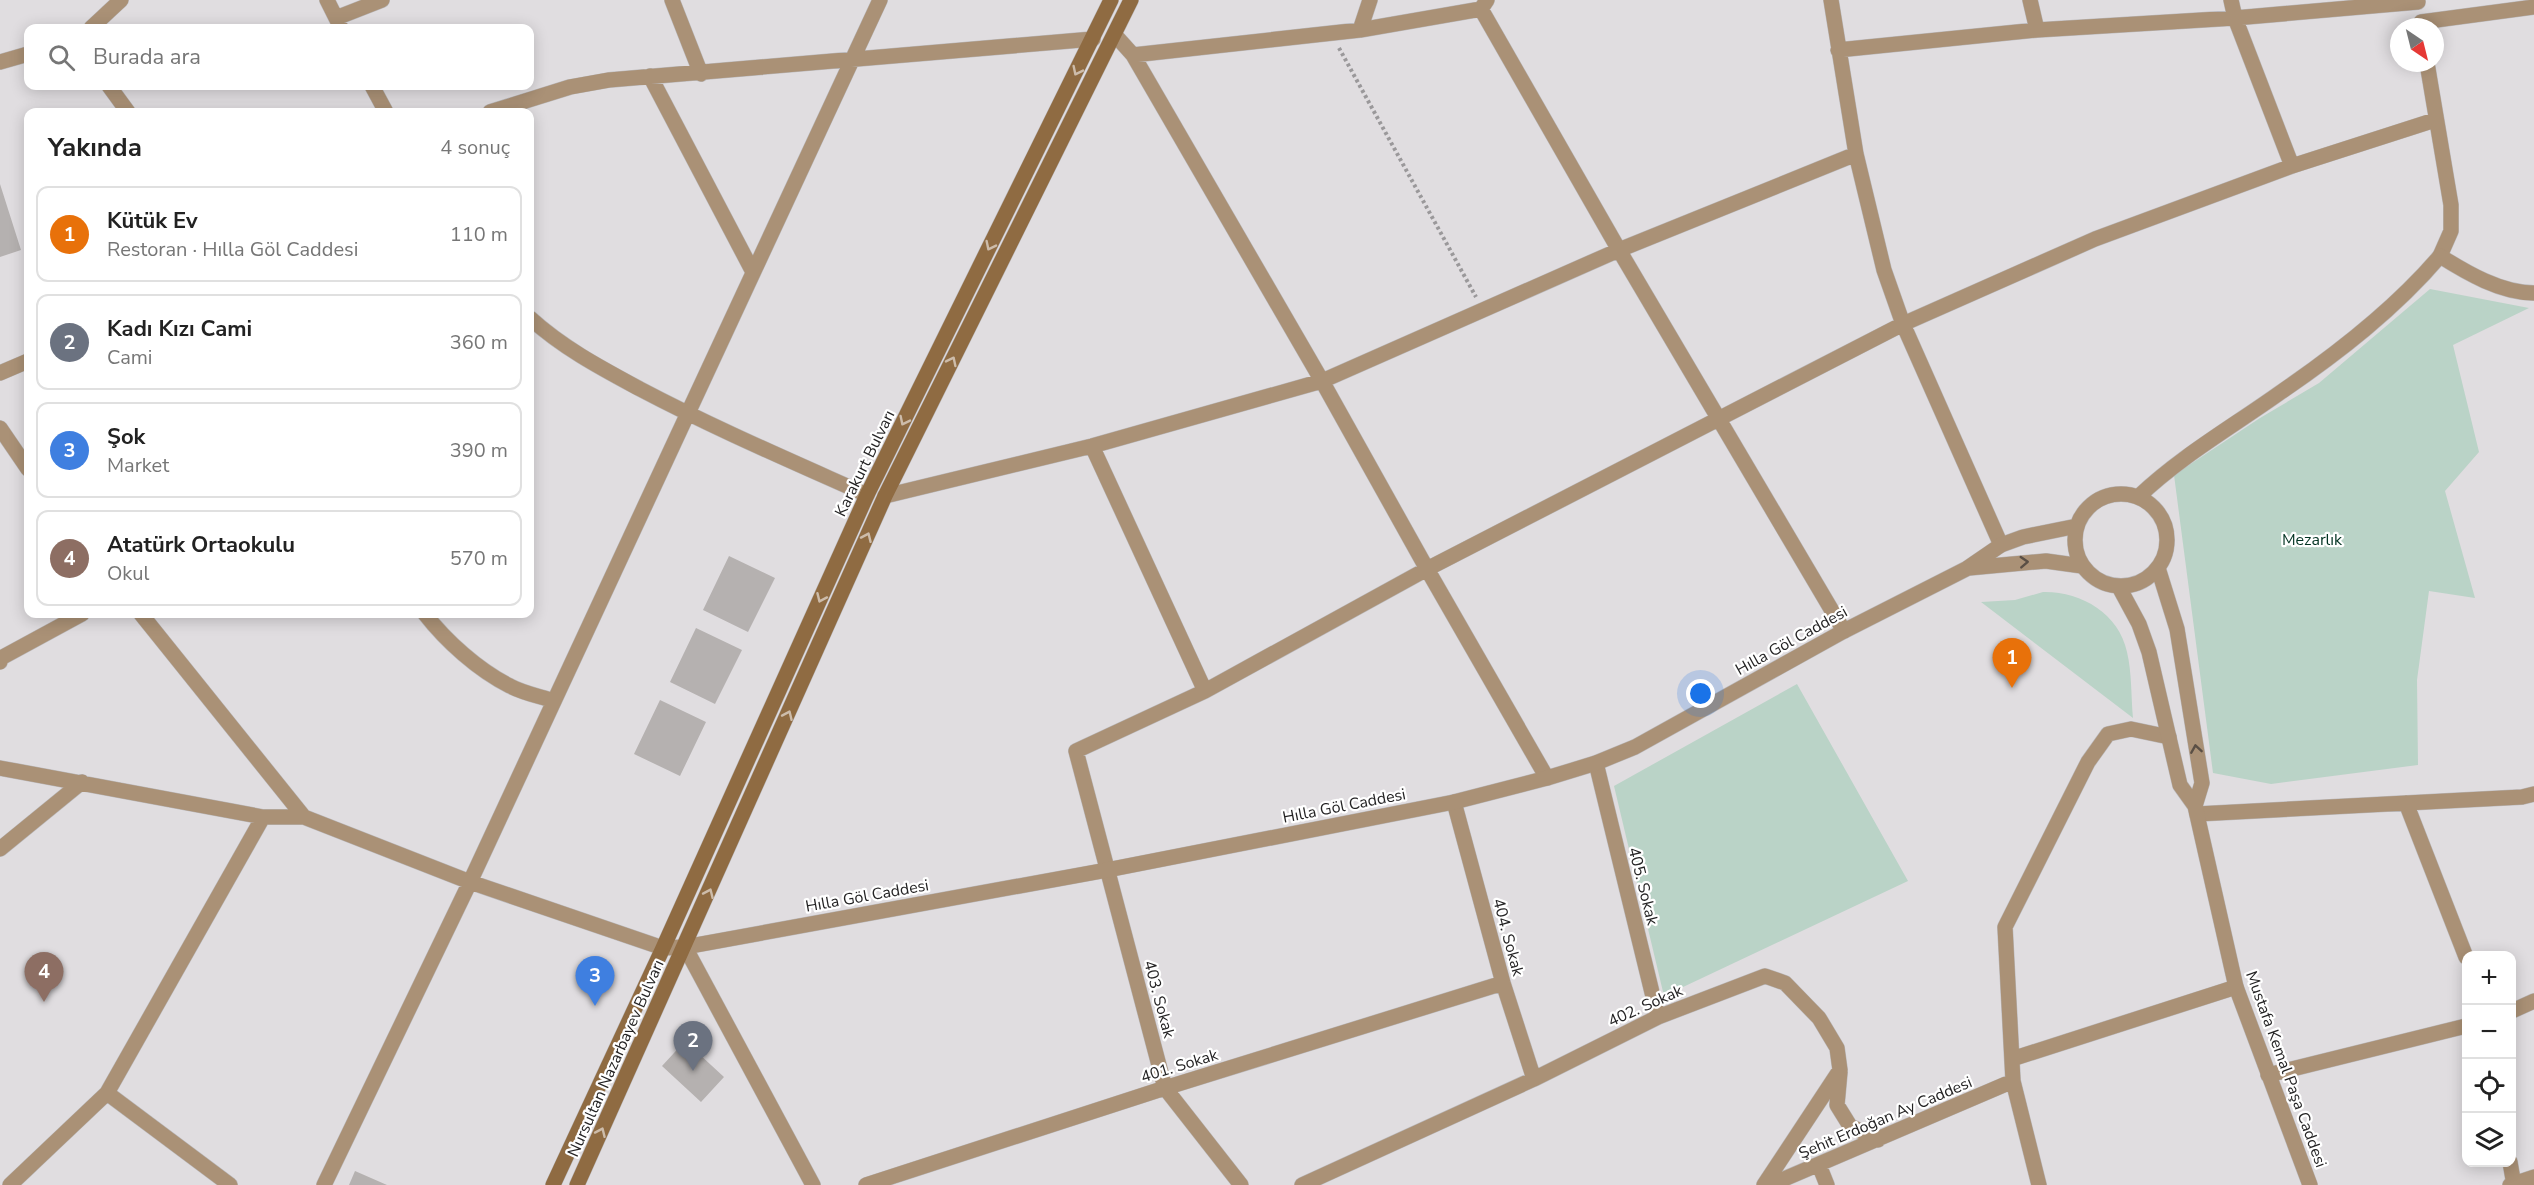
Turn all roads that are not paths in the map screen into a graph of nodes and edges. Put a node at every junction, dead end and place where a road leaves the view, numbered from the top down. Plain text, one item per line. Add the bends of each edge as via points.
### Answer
1 (121, 0) edge
2 (327, 0) edge
3 (382, 0) edge
4 (672, 0) edge
5 (880, 0) edge
6 (1111, 0) edge
7 (1131, 0) edge
8 (1370, 0) edge
9 (1831, 0) edge
10 (2030, 0) edge
11 (2230, 0) edge
12 (2418, 1) edge
13 (1484, 5) edge
14 (2534, 6) edge
15 (2235, 18) junction
16 (2420, 18) edge
17 (2444, 20) edge
18 (338, 23) edge
19 (95, 24) edge
20 (1360, 30) junction
21 (2037, 30) junction
22 (1115, 35) junction
23 (1093, 39) junction
24 (1838, 50) junction
25 (24, 55) edge
26 (1133, 55) junction
27 (851, 59) junction
28 (0, 62) edge
29 (2428, 72) edge
30 (701, 74) junction
31 (650, 76) junction
32 (112, 90) edge
33 (374, 90) edge
34 (125, 108) edge
35 (384, 108) edge
36 (503, 108) edge
37 (2436, 120) junction
38 (1856, 154) junction
39 (2292, 166) junction
40 (1619, 250) junction
41 (2440, 256) junction
42 (753, 272) junction
43 (2534, 292) edge
44 (534, 322) edge
45 (1903, 324) junction
46 (24, 363) edge
47 (0, 373) edge
48 (1322, 381) junction
49 (687, 414) junction
50 (1719, 420) junction
51 (0, 428) edge
52 (1092, 446) junction
53 (24, 464) edge
54 (867, 495) junction
55 (885, 496) junction
56 (2138, 497) junction
57 (2077, 526) junction
58 (2001, 545) junction
59 (2082, 566) junction
60 (1966, 568) junction
61 (2158, 568) junction
62 (1427, 569) junction
63 (2119, 587) junction
64 (75, 618) edge
65 (144, 618) edge
66 (428, 618) edge
67 (1844, 631) junction
68 (0, 659) edge
69 (1205, 691) junction
70 (554, 701) junction
71 (2169, 737) junction
72 (1596, 763) junction
73 (0, 768) edge
74 (1547, 778) junction
75 (82, 782) junction
76 (2534, 794) edge
77 (1454, 802) junction
78 (2406, 803) junction
79 (2196, 810) junction
80 (263, 817) junction
81 (304, 817) junction
82 (0, 849) edge
83 (1107, 870) junction
84 (470, 882) junction
85 (685, 947) junction
86 (663, 948) junction
87 (2464, 951) edge
88 (1503, 983) junction
89 (2236, 987) junction
90 (2534, 1001) edge
91 (2516, 1009) edge
92 (1658, 1017) junction
93 (2462, 1027) edge
94 (2012, 1059) junction
95 (1840, 1070) junction
96 (2268, 1075) junction
97 (1534, 1079) junction
98 (2013, 1081) junction
99 (1165, 1088) junction
100 (107, 1093) junction
101 (1878, 1140) junction
102 (1820, 1165) junction
103 (2511, 1167) edge
104 (2534, 1176) edge
105 (2513, 1184) edge
106 (10, 1185) edge
107 (230, 1185) edge
108 (324, 1185) edge
109 (553, 1185) edge
110 (577, 1185) edge
111 (813, 1185) edge
112 (866, 1185) edge
113 (1241, 1185) edge
114 (1302, 1185) edge
115 (1764, 1185) edge
116 (1770, 1185) edge
117 (1827, 1185) edge
118 (2039, 1185) edge
119 (2310, 1185) edge

1 - 19 street
2 - 18 street
3 - 18 street
4 - 30 street
5 - 27 street
6 - 23 main road, Karakurt Bulvarı
7 - 22 main road, Karakurt Bulvarı
8 - 20 street
9 - 24 street
10 - 21 street
11 - 15 street
12 - 15 street
12 - 16 street
13 - 20 street
13 - 40 street
14 - 17 street
15 - 21 street
15 - 39 street
20 - 26 street
21 - 24 street
22 - 26 street
55 -> 22 main road, Karakurt Bulvarı
23 - 27 street
23 -> 54 main road, Karakurt Bulvarı
24 - 38 street
25 - 28 street
26 - 48 street
27 - 30 street
27 - 42 street
29 - 37 street
30 - 31 street
31 - 36 street via 570,87
31 - 42 street
32 - 34 street
33 - 35 street
37 - 39 street
37 - 41 street via 2451,205 2451,231
38 - 40 street
38 - 45 street via 1884,270
39 - 45 street via 2095,239
40 - 48 street
40 - 50 street
41 - 43 street via 2479,278 2522,293
41 - 56 street via 2415,285 2352,339 2175,464
42 - 49 street
44 - 49 street via 584,359
45 - 50 street
45 - 58 street
46 - 47 street
48 - 52 street
48 - 62 street
49 - 54 street
49 - 70 street
50 - 62 street
50 - 67 street
51 - 53 street
52 - 55 street
52 - 69 street
54 -> 86 main road, Karakurt Bulvarı
85 -> 55 main road, Karakurt Bulvarı
56 - 57 street via 2123,494 2095,502
56 - 61 street via 2160,514 2166,528 2166,549
57 - 58 street, Hılla Göl Caddesi
57 - 59 street via 2074,539
58 - 60 street, Hılla Göl Caddesi
60 -> 59 street via 2046,561
59 - 63 street via 2098,580
60 - 67 street, Hılla Göl Caddesi
61 - 63 street via 2141,582
79 -> 61 street via 2202,783 2174,614
62 - 69 street
62 - 74 street
63 - 71 street, Mustafa Kemal Paşa Caddesi via 2149,652
64 - 68 street
65 - 81 street
66 - 70 street via 472,661 510,686
67 - 72 street, Hılla Göl Caddesi via 1670,729
69 - 83 street, 403. Sokak via 1076,751
70 - 84 street
71 - 79 street, Mustafa Kemal Paşa Caddesi via 2180,785
71 - 94 street via 2131,729 2108,734 2088,762 2005,927
72 - 74 street, Hılla Göl Caddesi
72 - 92 street, 405. Sokak
73 - 75 street
74 - 77 street, Hılla Göl Caddesi
75 - 80 street
75 - 82 street
76 - 78 street
77 - 83 street, Hılla Göl Caddesi
77 - 88 street, 404. Sokak
78 - 79 street
78 - 87 street
79 - 89 street, Mustafa Kemal Paşa Caddesi
80 - 81 street
80 - 100 street
81 - 84 street
83 - 85 street, Hılla Göl Caddesi
83 - 99 street, 403. Sokak
84 - 86 street
84 - 108 street
85 - 86 street, Hılla Göl Caddesi
110 -> 85 main road, Nursultan Nazarbayev Bulvarı
85 - 111 street
86 - 109 main road, Nursultan Nazarbayev Bulvarı
88 - 97 street, 404. Sokak
88 - 99 street, 401. Sokak
89 - 94 street
89 - 96 street, Mustafa Kemal Paşa Caddesi
90 - 91 street
92 - 95 street, 402. Sokak via 1764,976 1785,983 1819,1018 1837,1048
92 - 97 street, 402. Sokak
93 - 96 street
94 - 98 street
95 - 101 street, 402. Sokak via 1837,1105 1850,1126
95 - 115 street
96 - 119 street, Mustafa Kemal Paşa Caddesi
97 - 114 street, 402. Sokak
98 - 101 street, Şehit Erdoğan Ay Caddesi
98 - 118 street
99 - 112 street, 401. Sokak
99 - 113 street, 403. Sokak
100 - 106 street
100 - 107 street
101 - 102 street, Şehit Erdoğan Ay Caddesi
102 - 116 street, Şehit Erdoğan Ay Caddesi
102 - 117 street
103 - 105 street
104 - 105 street

